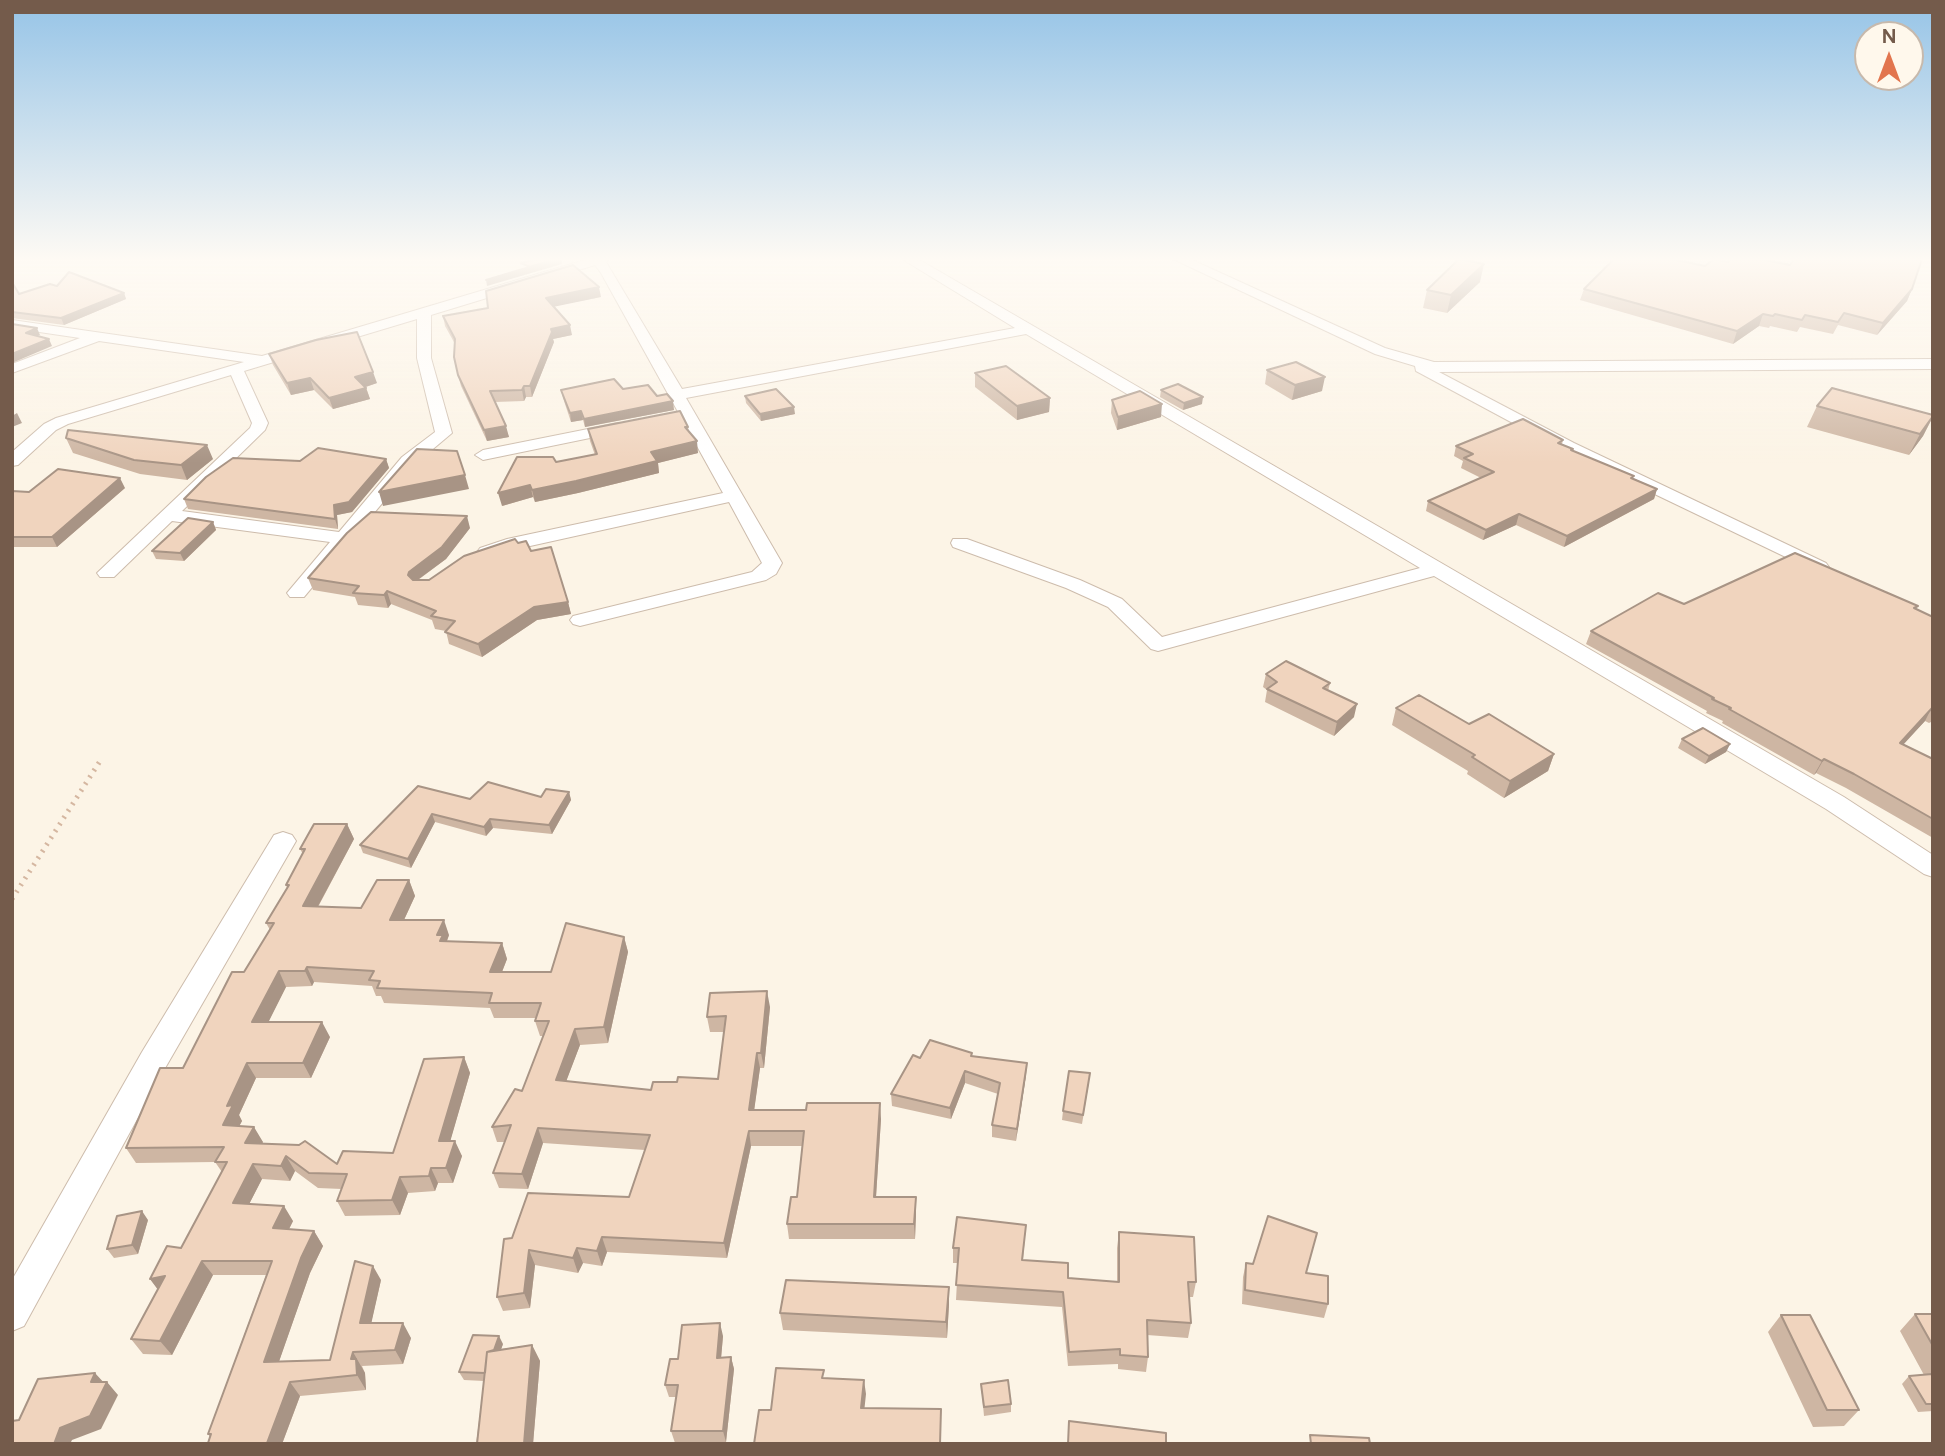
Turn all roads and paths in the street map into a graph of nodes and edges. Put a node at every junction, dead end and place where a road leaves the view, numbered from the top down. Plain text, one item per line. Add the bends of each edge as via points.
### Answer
1 (33, 327) edge
2 (372, 327) edge
3 (424, 327) edge
4 (638, 327) edge
5 (1020, 327) edge
6 (1327, 327) edge
7 (1025, 330) junction
8 (99, 336) junction
9 (264, 360) junction
10 (1409, 362) junction
11 (1933, 365) edge
12 (235, 368) junction
13 (12, 369) edge
14 (676, 395) junction
15 (632, 426) edge
16 (483, 455) dead end
17 (12, 461) edge
18 (733, 496) junction
19 (167, 514) junction
20 (343, 538) junction
21 (960, 543) dead end
22 (471, 558) edge
23 (1436, 570) junction
24 (107, 573) dead end
25 (1835, 574) edge
26 (297, 593) dead end
27 (580, 620) dead end
28 (102, 758) dead end
29 (283, 842) dead end
30 (1933, 868) edge
31 (12, 899) edge
32 (12, 1314) edge

1 - 8 street
2 - 9 street
3 - 20 street via 424,358 444,433 408,461
4 - 14 street
5 - 7 street
6 - 10 street
7 - 14 street
7 - 23 street
8 - 9 street
8 - 13 street
9 - 12 street
10 - 11 street via 1458,369
10 - 25 street via 1541,432
12 - 17 street via 62,421
12 - 19 street via 260,423 257,430
14 - 18 street via 679,416
15 - 16 street
18 - 22 street via 507,545
18 - 27 street via 770,557 769,570
19 - 20 street
19 - 24 street
20 - 26 street
21 - 23 street via 1115,603 1158,645
23 - 30 street via 1835,803
28 - 31 path
29 - 32 street via 153,1061

